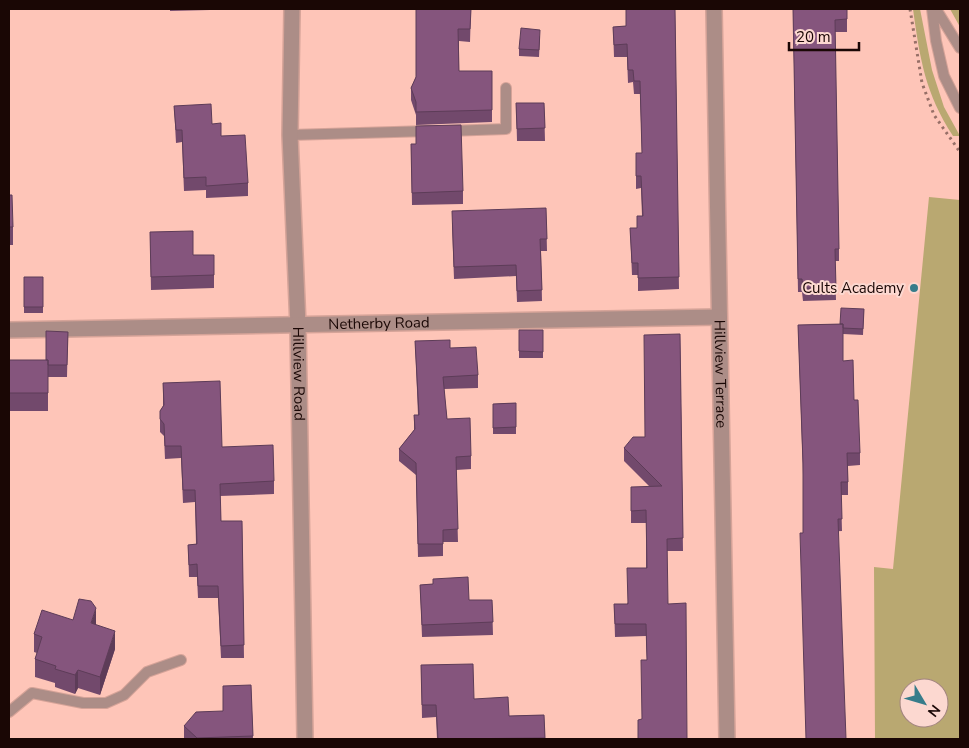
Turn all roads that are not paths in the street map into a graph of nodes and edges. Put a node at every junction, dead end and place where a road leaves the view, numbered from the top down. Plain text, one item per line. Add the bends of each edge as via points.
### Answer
1 (292, 9) edge
2 (714, 9) edge
3 (934, 9) edge
4 (960, 48) edge
5 (506, 88) dead end
6 (960, 108) edge
7 (290, 135) junction
8 (719, 317) junction
9 (298, 326) junction
10 (9, 330) edge
11 (181, 660) dead end
12 (9, 712) edge
13 (305, 739) edge
14 (728, 739) edge

1 - 7 street, Hillview Road
2 - 8 street, Hillview Terrace
3 - 4 lane
3 - 6 lane via 936,41 944,76
5 - 7 lane via 506,130
7 - 9 street, Hillview Road
8 - 9 street, Netherby Road
8 - 14 street, Hillview Terrace
9 - 10 street, Netherby Road
9 - 13 street, Hillview Road
11 - 12 lane via 148,672 124,695 106,703 84,703 32,693

